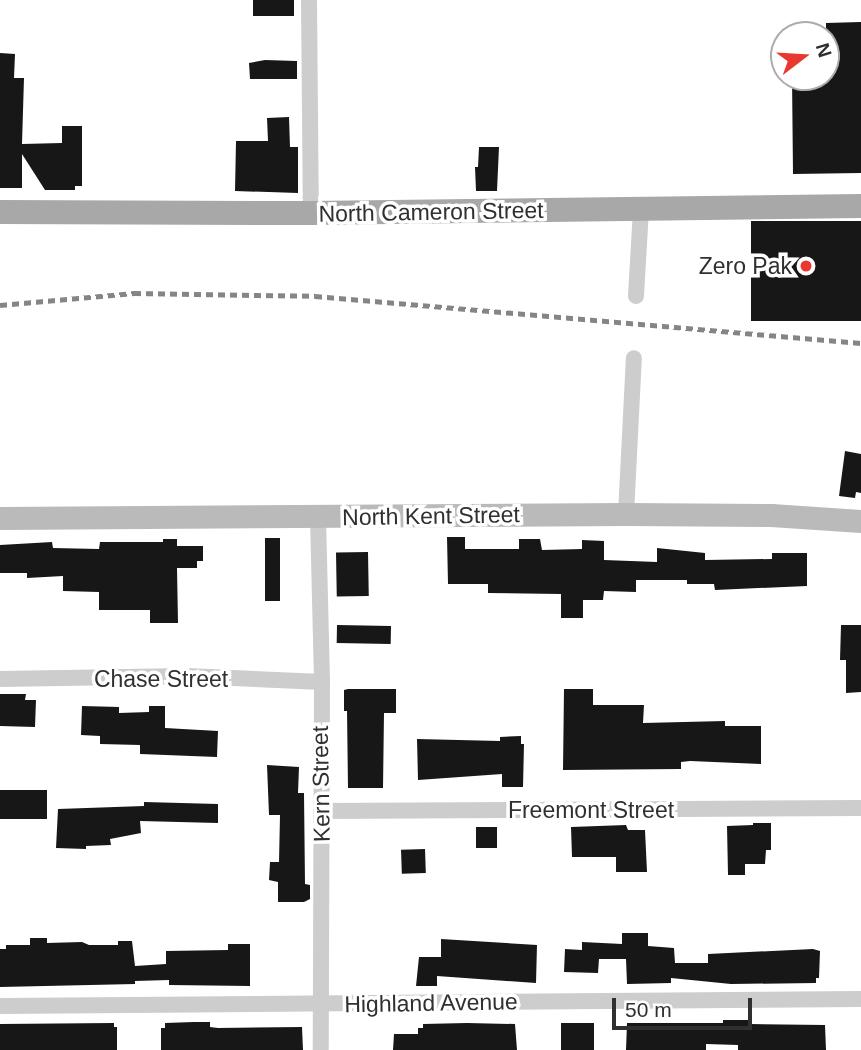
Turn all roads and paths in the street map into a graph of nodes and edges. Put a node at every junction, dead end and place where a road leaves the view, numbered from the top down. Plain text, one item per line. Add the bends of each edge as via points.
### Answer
1 (309, 0) edge
2 (861, 206) edge
3 (641, 209) junction
4 (0, 212) edge
5 (311, 213) junction
6 (636, 296) dead end
7 (634, 358) dead end
8 (626, 514) junction
9 (318, 517) junction
10 (0, 518) edge
11 (861, 521) edge
12 (0, 678) edge
13 (322, 682) junction
14 (861, 808) edge
15 (321, 811) junction
16 (861, 999) edge
17 (321, 1004) junction
18 (0, 1006) edge
19 (321, 1050) edge

1 - 5 street
2 - 3 main road, North Cameron Street
3 - 5 main road, North Cameron Street
3 - 6 street
4 - 5 main road, North Cameron Street
7 - 8 street
8 - 9 street, North Kent Street
8 - 11 street, North Kent Street
9 - 10 street, North Kent Street
9 - 13 street, Kern Street
12 - 13 street, Chase Street via 187,676
13 - 15 street, Kern Street
14 - 15 street, Freemont Street
15 - 17 street, Kern Street
16 - 17 street, Highland Avenue
17 - 18 street, Highland Avenue
17 - 19 street, Kern Street

